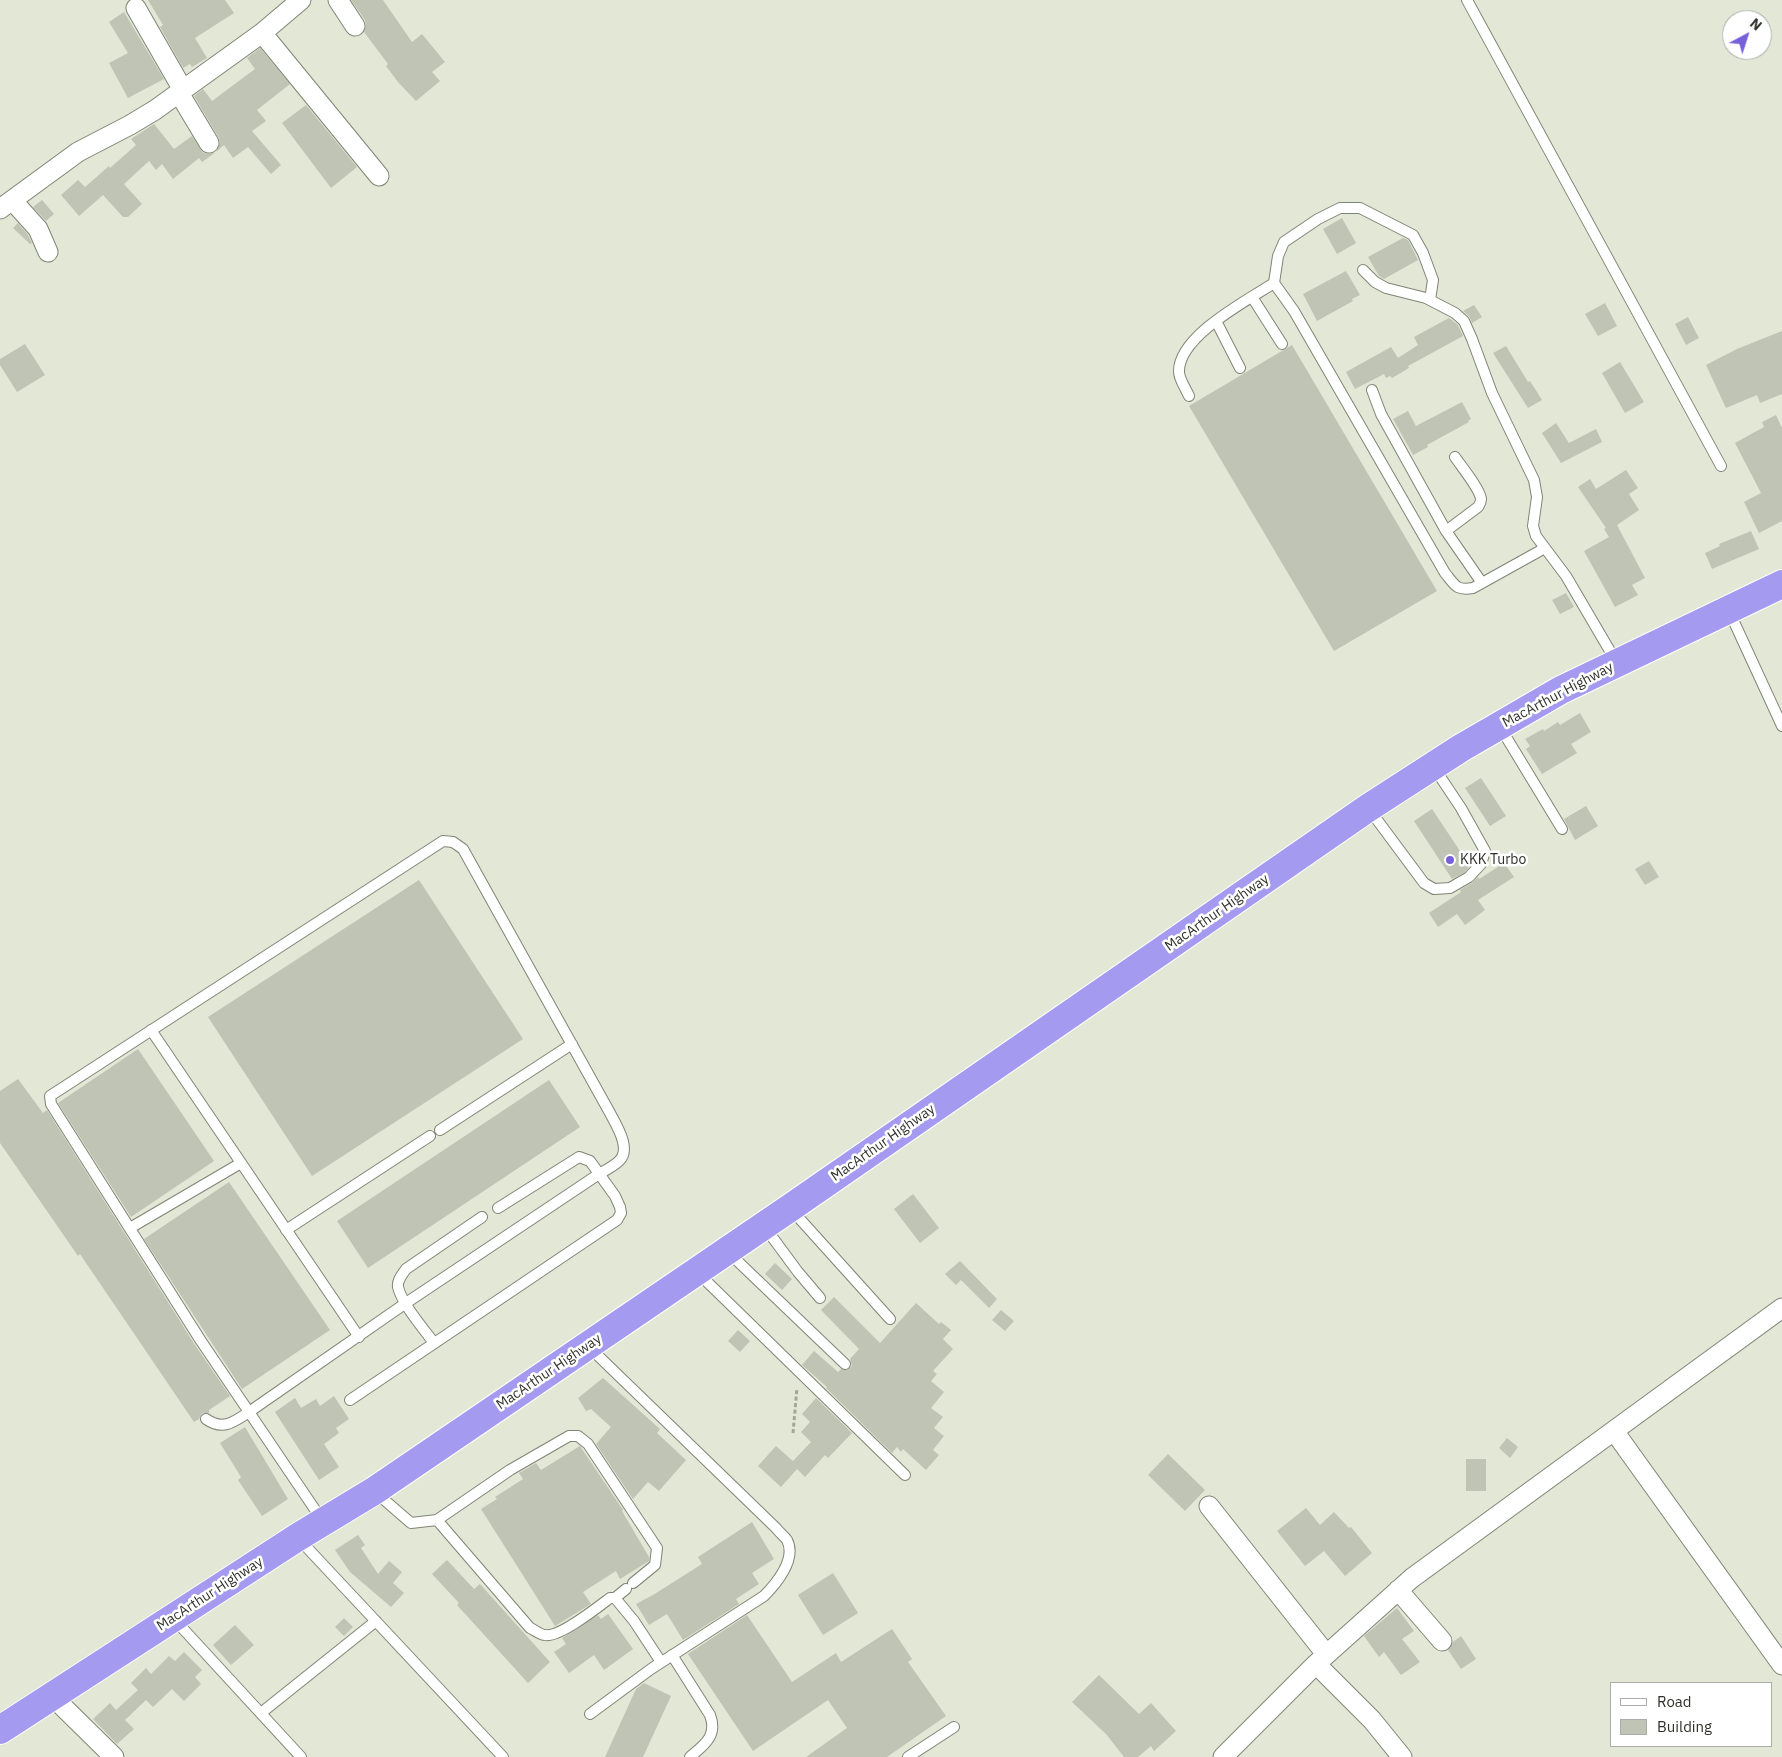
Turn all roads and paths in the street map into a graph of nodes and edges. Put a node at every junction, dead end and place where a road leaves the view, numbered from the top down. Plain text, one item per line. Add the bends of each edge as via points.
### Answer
1 (301, 0) edge
2 (338, 0) edge
3 (1467, 0) edge
4 (136, 8) dead end
5 (355, 26) dead end
6 (262, 34) junction
7 (181, 92) junction
8 (210, 143) dead end
9 (380, 176) dead end
10 (6, 204) edge
11 (48, 252) dead end
12 (1363, 270) dead end
13 (1274, 282) junction
14 (1252, 297) junction
15 (1430, 300) junction
16 (1216, 321) junction
17 (1282, 344) dead end
18 (1240, 368) dead end
19 (1372, 390) dead end
20 (1189, 396) dead end
21 (1455, 457) dead end
22 (1721, 466) dead end
23 (1446, 531) junction
24 (1545, 548) junction
25 (1482, 582) junction
26 (1782, 584) edge
27 (1728, 610) junction
28 (1618, 664) junction
29 (1500, 726) junction
30 (1782, 726) edge
31 (1433, 766) junction
32 (1368, 808) junction
33 (1562, 829) dead end
34 (151, 1030) junction
35 (572, 1044) junction
36 (440, 1130) dead end
37 (430, 1136) dead end
38 (241, 1163) junction
39 (599, 1174) junction
40 (498, 1208) dead end
41 (790, 1208) junction
42 (482, 1217) dead end
43 (764, 1225) junction
44 (130, 1228) junction
45 (286, 1230) junction
46 (727, 1251) junction
47 (696, 1272) junction
48 (820, 1298) dead end
49 (406, 1303) junction
50 (1782, 1308) edge
51 (890, 1319) dead end
52 (359, 1337) junction
53 (434, 1343) junction
54 (588, 1346) junction
55 (845, 1364) dead end
56 (796, 1370) junction
57 (350, 1400) dead end
58 (249, 1412) junction
59 (206, 1419) dead end
60 (1614, 1431) junction
61 (793, 1434) dead end
62 (905, 1475) dead end
63 (374, 1491) junction
64 (1209, 1506) dead end
65 (437, 1520) junction
66 (323, 1521) junction
67 (298, 1537) junction
68 (1398, 1590) junction
69 (615, 1598) junction
70 (173, 1618) junction
71 (376, 1621) junction
72 (1442, 1641) dead end
73 (672, 1655) junction
74 (1321, 1659) junction
75 (661, 1662) junction
76 (1782, 1665) edge
77 (52, 1696) junction
78 (261, 1713) junction
79 (590, 1714) dead end
80 (954, 1727) dead end
81 (0, 1730) edge
82 (114, 1757) edge
83 (301, 1757) edge
84 (503, 1757) edge
85 (690, 1757) edge
86 (908, 1757) edge
87 (1223, 1757) edge
88 (1402, 1757) edge

1 - 6 street
2 - 5 street
3 - 22 lane
4 - 7 street
6 - 7 street
6 - 9 street
7 - 8 street
7 - 10 street via 130,125 78,152
10 - 11 street via 38,229
12 - 15 lane via 1386,288
13 - 14 lane
13 - 15 lane via 1284,242 1340,208 1360,208 1412,235 1423,252 1432,280
13 - 25 lane via 1294,311 1445,573 1463,590
14 - 16 lane
14 - 17 lane
15 - 24 lane via 1464,321 1492,393 1534,480 1538,497 1533,526
16 - 18 lane
16 - 20 lane via 1193,340 1182,360 1179,372
19 - 23 lane
21 - 23 lane via 1481,498 1478,506
23 - 25 lane
24 - 25 lane
24 - 28 lane via 1566,576
26 - 27 highway, MacArthur Highway
27 - 28 highway, MacArthur Highway
27 - 30 lane
28 - 29 highway, MacArthur Highway via 1561,690
29 - 31 highway, MacArthur Highway
29 - 33 lane
31 - 32 highway, MacArthur Highway
31 - 32 lane via 1485,851 1481,864 1469,877 1450,888 1434,889 1424,883
32 - 41 highway, MacArthur Highway
34 - 35 lane via 443,842 453,842 463,848
34 - 38 lane
34 - 44 lane via 50,1096 51,1104
35 - 36 lane
35 - 39 lane via 622,1138 622,1157
37 - 45 lane
38 - 44 lane
38 - 45 lane
39 - 40 lane via 590,1161 579,1157
39 - 49 lane
39 - 53 lane via 620,1206 621,1213 616,1220
41 - 43 highway, MacArthur Highway
41 - 51 lane
42 - 49 lane via 406,1269 399,1278 398,1286
43 - 46 highway, MacArthur Highway
43 - 48 lane
44 - 58 lane
45 - 52 lane
46 - 47 highway, MacArthur Highway
46 - 55 lane
47 - 54 highway, MacArthur Highway
47 - 56 lane
49 - 52 lane
49 - 53 lane
50 - 60 street
52 - 58 lane
53 - 57 lane
54 - 63 highway, MacArthur Highway
54 - 73 lane via 788,1542 784,1572 764,1596
56 - 61 path
56 - 62 lane
58 - 59 lane via 220,1426
58 - 66 lane
60 - 68 street
60 - 76 street
63 - 65 lane via 411,1524
63 - 66 highway, MacArthur Highway
64 - 74 street
65 - 69 lane via 530,1628 545,1636 556,1634 610,1598
65 - 69 lane via 510,1470 569,1436 578,1436 588,1444 657,1548 656,1565
66 - 67 highway, MacArthur Highway
67 - 70 highway, MacArthur Highway
67 - 71 lane
68 - 72 street
68 - 74 street
69 - 75 lane
70 - 77 highway, MacArthur Highway
70 - 78 lane
71 - 78 lane
71 - 84 lane
73 - 75 lane
73 - 85 lane via 713,1723 709,1739
74 - 87 street
74 - 88 street
75 - 79 lane
77 - 81 highway, MacArthur Highway
77 - 82 street
78 - 83 lane
80 - 86 lane

